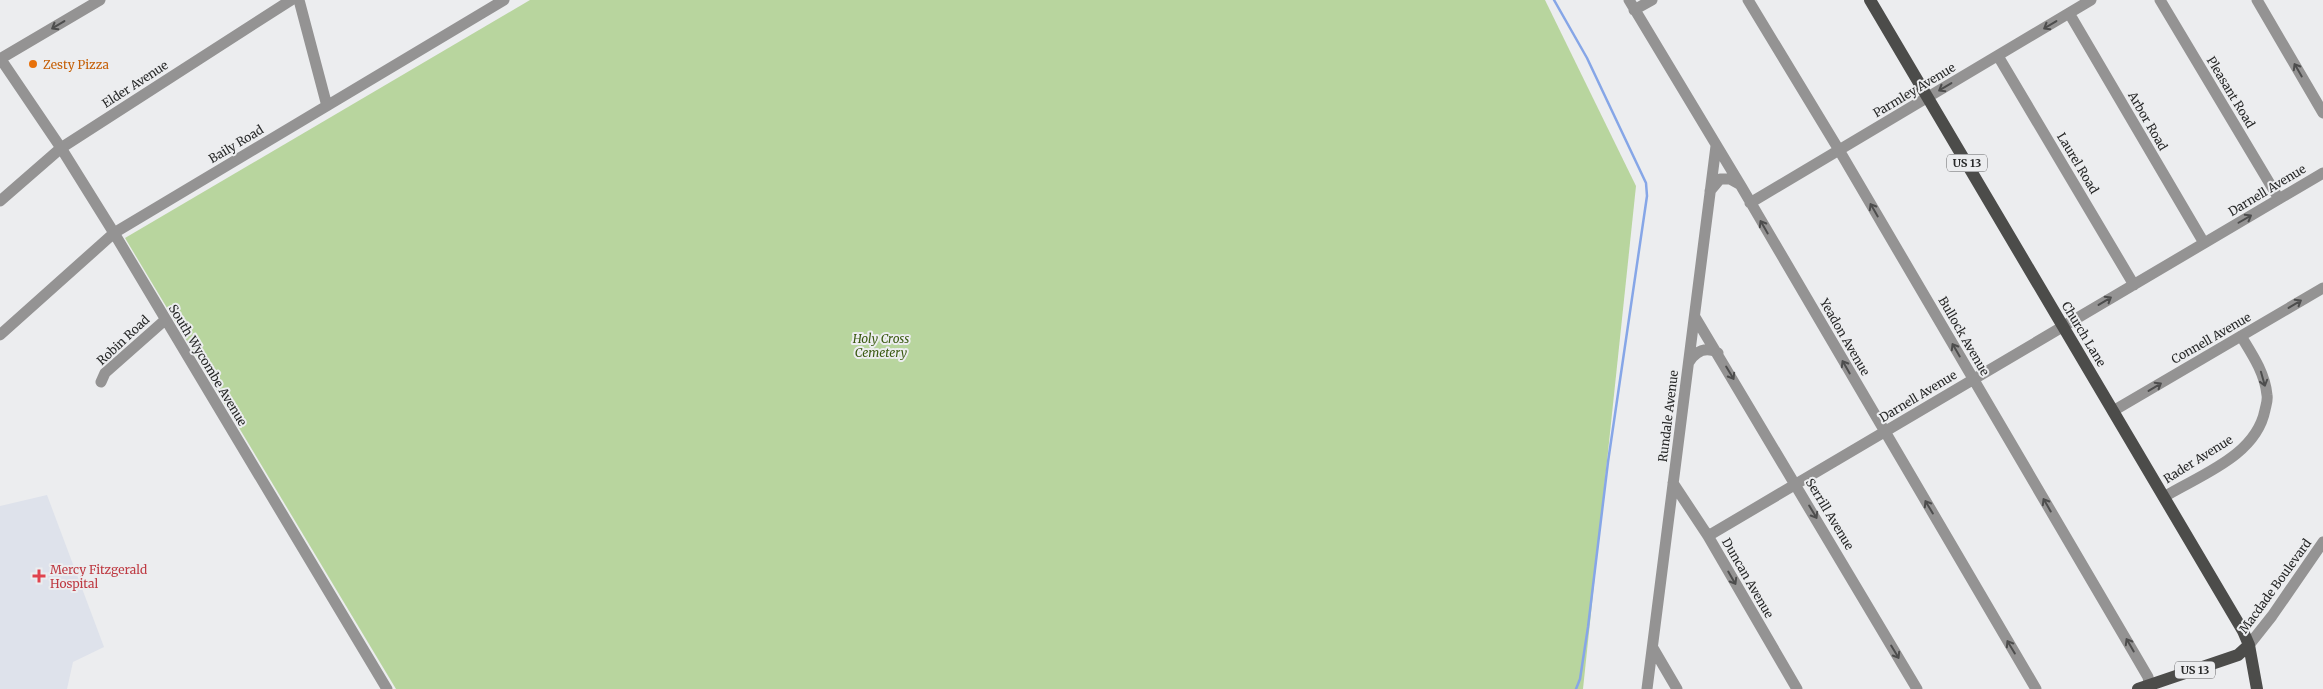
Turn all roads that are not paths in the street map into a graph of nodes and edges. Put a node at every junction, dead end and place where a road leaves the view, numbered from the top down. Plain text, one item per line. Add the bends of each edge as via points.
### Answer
1 (100, 0) edge
2 (291, 0) edge
3 (299, 0) edge
4 (504, 0) edge
5 (1628, 0) edge
6 (1652, 0) edge
7 (1748, 0) edge
8 (1870, 0) edge
9 (2092, 0) edge
10 (2160, 0) edge
11 (2257, 0) edge
12 (1634, 10) junction
13 (2069, 13) junction
14 (1998, 56) junction
15 (0, 59) edge
16 (1928, 97) junction
17 (327, 106) junction
18 (2323, 112) edge
19 (1716, 146) junction
20 (62, 148) junction
21 (1839, 150) junction
22 (2323, 173) edge
23 (1741, 186) junction
24 (1710, 191) junction
25 (2279, 199) junction
26 (0, 201) edge
27 (1750, 203) junction
28 (114, 233) junction
29 (2204, 243) junction
30 (2134, 284) junction
31 (2323, 288) edge
32 (1694, 316) junction
33 (165, 320) junction
34 (2063, 326) junction
35 (0, 335) edge
36 (2241, 336) junction
37 (1718, 353) junction
38 (1688, 364) junction
39 (1973, 379) junction
40 (102, 382) dead end
41 (2113, 411) junction
42 (1884, 432) junction
43 (1673, 483) junction
44 (1796, 484) junction
45 (2164, 497) junction
46 (1708, 536) junction
47 (2323, 542) edge
48 (2249, 645) junction
49 (1653, 648) junction
50 (2146, 688) edge
51 (387, 689) edge
52 (1647, 689) edge
53 (1677, 689) edge
54 (1797, 689) edge
55 (1917, 689) edge
56 (2036, 689) edge
57 (2257, 689) edge

1 -> 15 street
2 - 20 street, Elder Avenue
3 - 17 street
4 - 17 street, Baily Road
5 - 12 street, Yeadon Avenue
6 - 12 street
7 - 21 street, Bullock Avenue
8 - 16 main road, Church Lane / US 13
9 - 13 street, Parmley Avenue
10 - 25 street, Pleasant Road
18 -> 11 street
12 - 19 street, Yeadon Avenue
13 -> 14 street, Parmley Avenue
13 - 29 street, Arbor Road
14 -> 16 street, Parmley Avenue
14 - 30 street, Laurel Road
15 - 20 street, South Wycombe Avenue
16 - 21 street, Parmley Avenue
16 - 34 main road, Church Lane / US 13
17 - 28 street, Baily Road
19 - 23 street, Yeadon Avenue
19 - 24 street, Rundale Avenue
20 - 26 street, Elder Avenue
20 - 28 street, South Wycombe Avenue
21 - 27 street, Parmley Avenue
39 -> 21 street, Bullock Avenue
22 - 25 street, Darnell Avenue
23 - 24 street via 1734,180 1724,179
23 - 27 street, Yeadon Avenue
24 - 32 street, Rundale Avenue
29 -> 25 street, Darnell Avenue
42 -> 27 street, Yeadon Avenue
28 - 33 street, South Wycombe Avenue
28 - 35 street, Baily Road
29 - 30 street, Darnell Avenue
34 -> 30 street, Darnell Avenue
36 -> 31 street, Connell Avenue
32 - 37 street, Serrill Avenue
32 - 38 street, Rundale Avenue
33 - 40 street, Robin Road via 105,373
33 - 51 street, South Wycombe Avenue
34 - 39 street, Darnell Avenue
34 - 41 main road, Church Lane / US 13
41 -> 36 street, Connell Avenue
36 -> 45 street, Rader Avenue via 2259,364 2268,396 2262,421 2250,442 2233,456
37 - 38 street via 1702,350
37 -> 44 street, Serrill Avenue
38 - 43 street, Rundale Avenue
39 - 42 street, Darnell Avenue
50 -> 39 street, Bullock Avenue via 2144,669
41 - 45 main road, Church Lane / US 13
42 - 44 street, Darnell Avenue
56 -> 42 street, Yeadon Avenue
43 - 46 street, Duncan Avenue
43 - 49 street, Rundale Avenue
44 - 46 street, Darnell Avenue
44 -> 55 street, Serrill Avenue
45 - 48 main road, Church Lane / US 13
46 -> 54 street, Duncan Avenue
47 - 48 street, Macdade Boulevard
48 - 50 main road, Macdade Boulevard / US 13 via 2238,655
48 - 57 main road, Church Lane
49 - 52 street, Rundale Avenue
49 - 53 street

